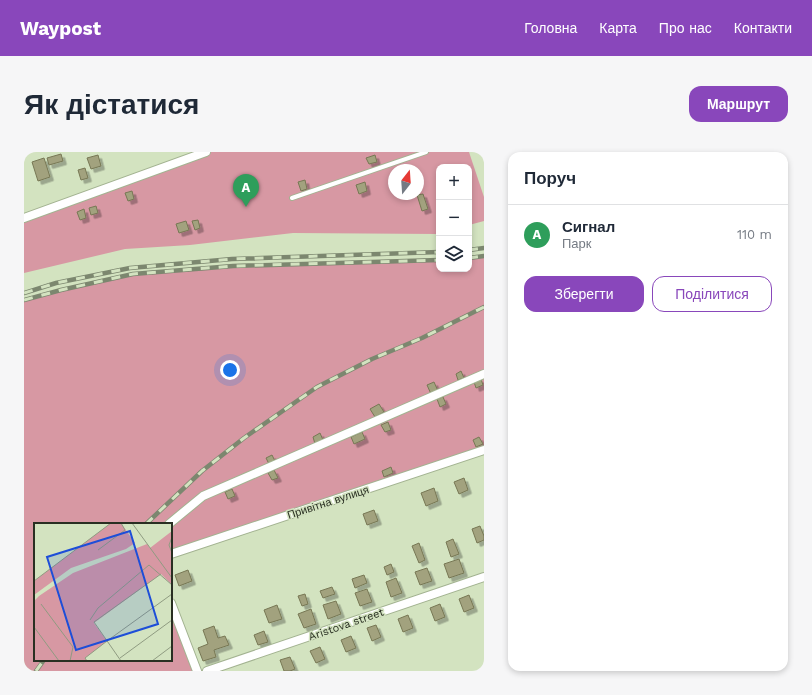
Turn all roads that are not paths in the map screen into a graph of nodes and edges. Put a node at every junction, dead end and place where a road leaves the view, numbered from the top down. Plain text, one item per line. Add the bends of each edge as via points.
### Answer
1 (206, 152) edge
2 (426, 152) edge
3 (292, 198) dead end
4 (24, 218) edge
5 (484, 374) edge
6 (484, 450) edge
7 (170, 523) edge
8 (172, 554) edge
9 (484, 577) edge
10 (172, 606) edge
11 (197, 671) edge
12 (207, 671) edge

1 - 4 street
2 - 3 lane
5 - 7 street via 203,496
6 - 8 street, Привітна вулиця
9 - 12 street, Aristova street
10 - 11 street

